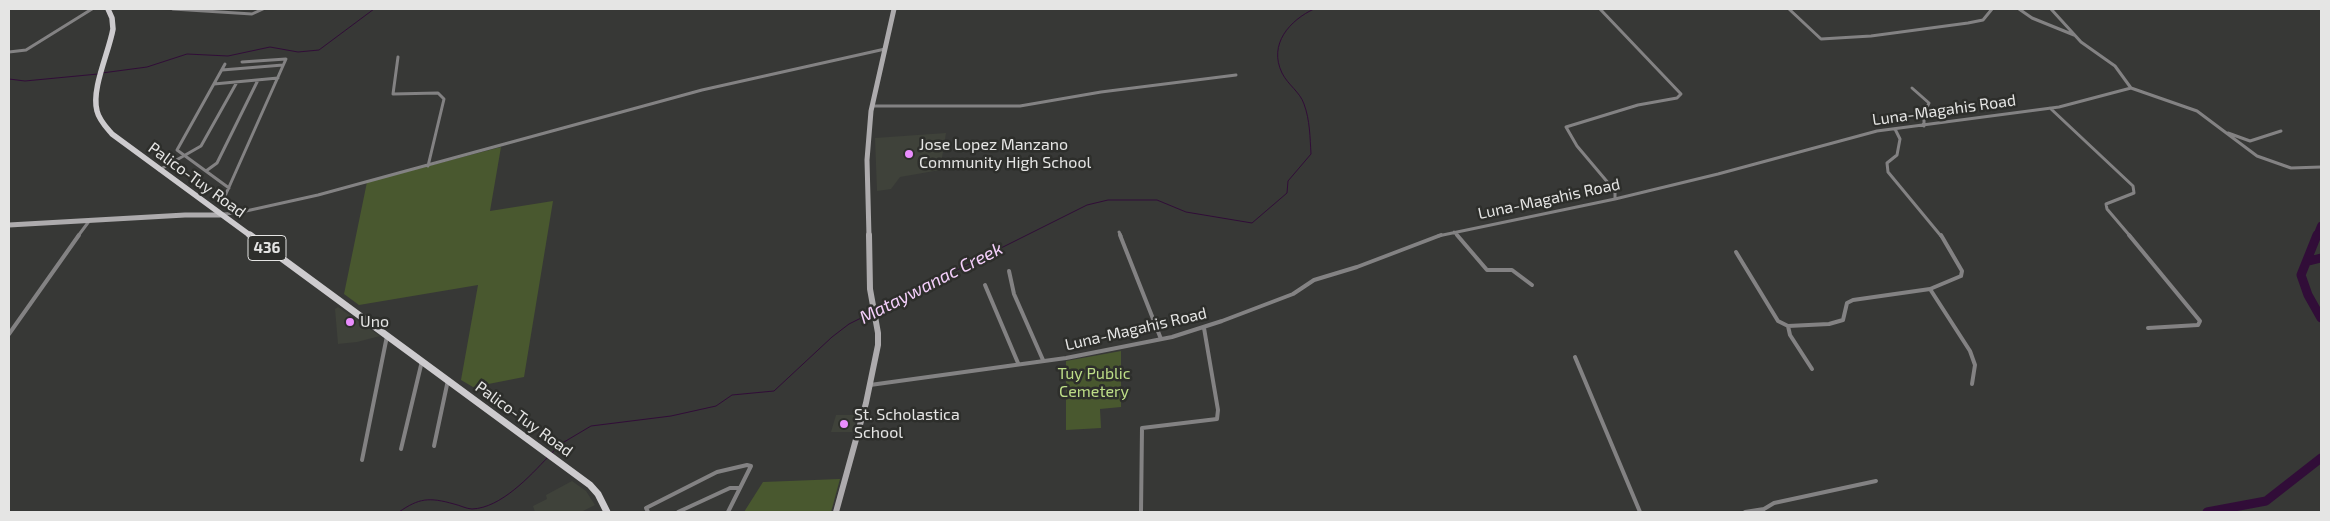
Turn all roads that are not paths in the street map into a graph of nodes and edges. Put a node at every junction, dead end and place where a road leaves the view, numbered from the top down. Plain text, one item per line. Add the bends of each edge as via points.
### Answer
1 (92, 9) edge
2 (108, 9) edge
3 (173, 9) edge
4 (262, 9) edge
5 (894, 9) edge
6 (1600, 9) edge
7 (1789, 9) edge
8 (1992, 9) edge
9 (2019, 9) edge
10 (2051, 9) edge
11 (2076, 35) junction
12 (884, 49) junction
13 (9, 52) edge
14 (398, 57) dead end
15 (242, 62) dead end
16 (225, 64) dead end
17 (283, 65) junction
18 (222, 70) junction
19 (1236, 75) dead end
20 (278, 78) junction
21 (258, 80) junction
22 (237, 82) junction
23 (214, 84) junction
24 (1912, 88) dead end
25 (2131, 88) junction
26 (872, 106) junction
27 (2050, 108) junction
28 (1924, 126) junction
29 (1895, 129) junction
30 (2222, 130) junction
31 (2281, 131) dead end
32 (185, 156) junction
33 (428, 166) junction
34 (2321, 167) edge
35 (159, 170) junction
36 (206, 171) junction
37 (229, 188) junction
38 (1615, 199) junction
39 (220, 200) dead end
40 (220, 215) junction
41 (90, 220) junction
42 (9, 225) edge
43 (1119, 232) dead end
44 (1454, 232) junction
45 (1736, 252) dead end
46 (1009, 271) dead end
47 (985, 285) dead end
48 (1532, 285) dead end
49 (1930, 289) junction
50 (1788, 326) junction
51 (1204, 328) junction
52 (2148, 328) dead end
53 (9, 334) edge
54 (386, 336) junction
55 (1161, 339) junction
56 (1575, 357) dead end
57 (1043, 360) junction
58 (422, 361) junction
59 (1018, 363) junction
60 (1812, 369) dead end
61 (448, 380) junction
62 (1972, 384) dead end
63 (870, 385) junction
64 (434, 446) dead end
65 (402, 449) dead end
66 (362, 460) dead end
67 (1876, 481) dead end
68 (740, 488) junction
69 (607, 512) edge
70 (648, 512) edge
71 (678, 512) edge
72 (728, 512) edge
73 (836, 512) edge
74 (1141, 512) edge
75 (1640, 512) edge
76 (1745, 512) edge

1 - 13 street via 26,50
2 - 35 main road, Palico-Tuy Road / 436 via 114,17 113,28 96,108 101,121 112,134
3 - 4 street via 252,14
5 - 12 street
6 - 38 street via 1681,94 1678,98 1638,105 1566,127 1577,146 1615,191
7 - 8 street via 1821,39 1968,23 1983,20
9 - 11 street via 2032,18
10 - 11 street
11 - 25 street via 2081,42 2110,61
12 - 26 street
12 - 33 street via 702,90
14 - 33 street via 393,94 438,93 444,99
15 - 17 street via 286,59
16 - 18 street
17 - 18 street
17 - 20 street
18 - 23 street
19 - 26 street via 1020,106
20 - 21 street
20 - 37 street
21 - 22 street
21 - 36 street via 216,165
22 - 23 street
22 - 32 street via 202,144
23 - 32 street via 178,148
24 - 28 street via 1929,103 1924,113
25 - 27 street, Luna-Magahis Road
25 - 30 street via 2191,107
26 - 63 street via 867,160 872,299 878,345
27 - 28 street, Luna-Magahis Road
27 - 52 street via 2133,186 2134,193 2106,204 2107,209 2200,321 2198,325
28 - 29 street, Luna-Magahis Road
29 - 38 street, Luna-Magahis Road
29 - 49 street via 1900,139 1897,155 1887,163 1888,172 1938,231 1962,271 1961,276
30 - 31 street via 2250,141
30 - 34 street via 2267,160 2291,168
32 - 35 street
32 - 36 street
33 - 40 street via 283,204
35 - 40 main road, Palico-Tuy Road / 436
36 - 37 street
37 - 39 street
38 - 44 street, Luna-Magahis Road
40 - 41 street
40 - 54 main road, Palico-Tuy Road / 436
41 - 42 street
41 - 53 street
43 - 55 street
44 - 48 street via 1487,270 1517,270
44 - 51 street, Luna-Magahis Road via 1314,280 1293,294
45 - 50 street via 1778,321
46 - 57 street via 1014,294
47 - 59 street
49 - 50 street via 1853,300 1847,303 1843,320
49 - 62 street via 1970,351 1975,365
50 - 60 street via 1790,335
51 - 55 street, Luna-Magahis Road
51 - 74 street via 1217,419 1142,428
54 - 58 main road, Palico-Tuy Road / 436
54 - 66 street
55 - 57 street, Luna-Magahis Road
56 - 75 street
57 - 59 street, Luna-Magahis Road
58 - 61 main road, Palico-Tuy Road / 436
58 - 65 street
59 - 63 street, Luna-Magahis Road
61 - 64 street
61 - 69 main road, Palico-Tuy Road / 436 via 590,485
63 - 73 street
67 - 76 street
68 - 70 street via 751,466 717,472 646,508
68 - 71 street via 730,488
68 - 72 street

